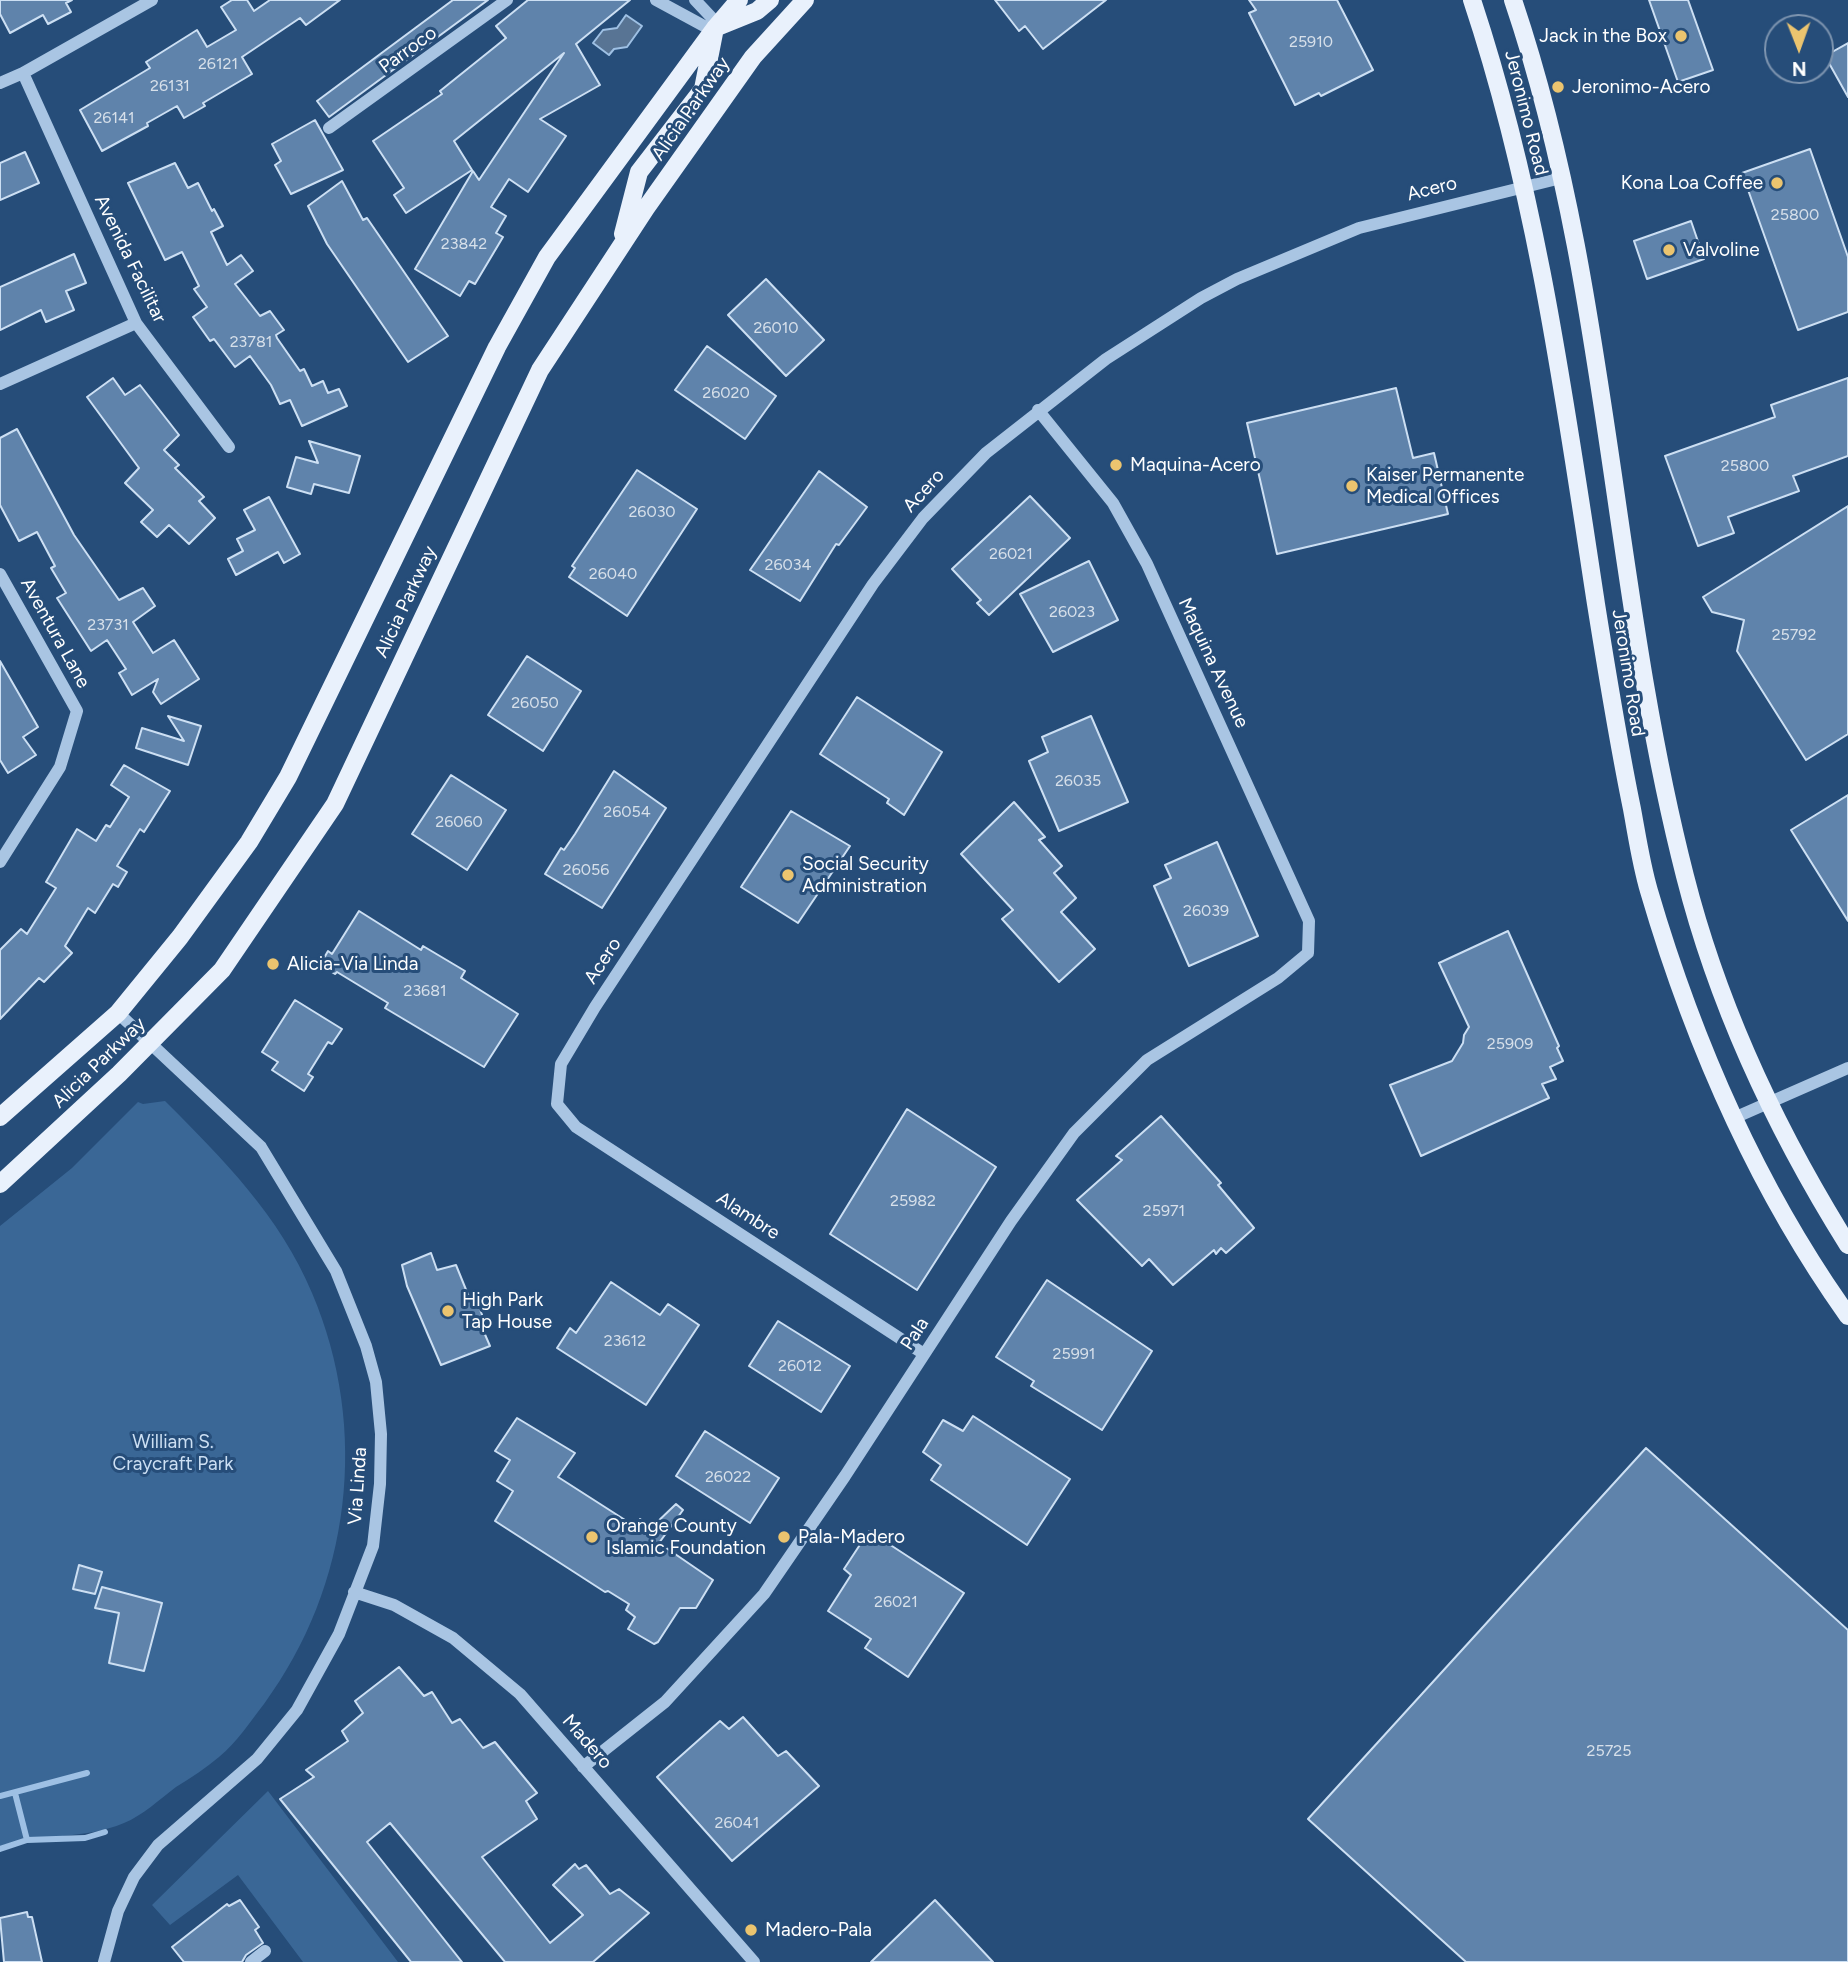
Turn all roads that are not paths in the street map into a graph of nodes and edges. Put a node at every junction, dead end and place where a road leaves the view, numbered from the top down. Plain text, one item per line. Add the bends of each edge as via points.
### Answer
1 (152, 0) edge
2 (507, 0) edge
3 (656, 0) edge
4 (695, 0) edge
5 (739, 0) edge
6 (771, 0) edge
7 (805, 0) edge
8 (1472, 0) edge
9 (1513, 0) edge
10 (715, 27) junction
11 (23, 73) junction
12 (0, 83) edge
13 (330, 128) dead end
14 (1561, 178) junction
15 (1524, 187) junction
16 (618, 251) junction
17 (136, 323) junction
18 (0, 384) edge
19 (1038, 410) junction
20 (229, 447) dead end
21 (0, 574) edge
22 (0, 862) edge
23 (1308, 953) joint
24 (118, 1013) junction
25 (150, 1043) junction
26 (1848, 1069) edge
27 (1770, 1102) junction
28 (557, 1104) joint
29 (0, 1117) edge
30 (1734, 1118) junction
31 (0, 1184) edge
32 (1848, 1245) edge
33 (1848, 1316) edge
34 (925, 1354) junction
35 (354, 1592) junction
36 (583, 1767) junction
37 (265, 1951) dead end
38 (104, 1962) edge
39 (251, 1962) edge
40 (754, 1962) edge

1 - 11 street
2 - 13 street, Parroco
3 - 10 street via 704,26
4 - 10 street
5 - 10 main road, Alicia Parkway
6 - 10 main road via 757,11
7 - 16 main road, Alicia Parkway via 753,57
8 - 15 main road, Jeronimo Road via 1497,74
9 - 14 main road, Jeronimo Road via 1535,64
10 - 16 main road via 703,89 639,172
10 - 24 main road, Alicia Parkway via 547,257 497,347 288,777 241,853
11 - 12 street
11 - 17 street, Avenida Facilitar
14 - 15 street, Acero
14 - 27 main road, Jeronimo Road via 1608,426 1649,703 1685,878 1727,1004
15 - 19 street, Acero via 1359,228 1237,279 1106,359
15 - 30 main road, Jeronimo Road via 1569,432 1614,719 1648,888 1690,1018
16 - 25 main road, Alicia Parkway via 540,370 335,804 222,971
17 - 18 street
17 - 20 street, Avenida Facilitar
19 - 23 street, Maquina Avenue via 1113,503 1147,564 1309,920
19 - 28 street, Acero via 986,453 932,509 873,584 595,1007 561,1064
21 - 22 street, Aventura Lane via 76,711 60,767
23 - 34 street, Pala via 1278,978 1147,1060 1108,1096 1074,1133 1017,1212
24 - 25 street, Via Linda
24 - 29 main road, Alicia Parkway
25 - 31 main road, Alicia Parkway
25 - 35 street, Via Linda via 261,1147 336,1271 366,1346 376,1382 380,1484 373,1546
26 - 27 street
27 - 30 street
27 - 32 main road, Jeronimo Road via 1796,1157
28 - 34 street, Alambre via 576,1127
30 - 33 main road, Jeronimo Road via 1759,1173
34 - 36 street, Pala via 772,1583 665,1702
35 - 36 street, Madero via 394,1605 453,1638 520,1694
35 - 38 street, Via Linda via 339,1634 297,1710 257,1759 158,1845 134,1877 118,1911
36 - 40 street, Madero
37 - 39 street

